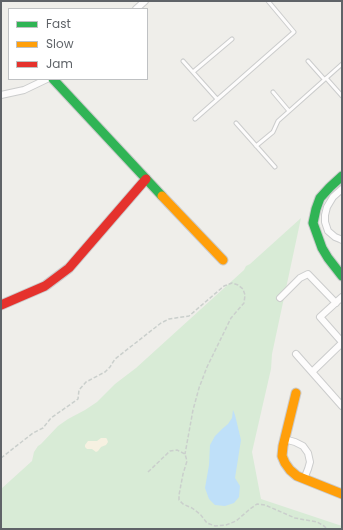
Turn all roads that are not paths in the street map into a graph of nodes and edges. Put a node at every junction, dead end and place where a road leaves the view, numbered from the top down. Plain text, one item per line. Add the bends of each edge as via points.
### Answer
1 (146, 1) edge
2 (268, 1) edge
3 (137, 8) edge
4 (232, 39) dead end
5 (183, 61) dead end
6 (308, 61) dead end
7 (342, 64) edge
8 (193, 72) junction
9 (325, 79) junction
10 (46, 80) edge
11 (54, 80) edge
12 (273, 92) dead end
13 (1, 95) edge
14 (342, 96) edge
15 (217, 99) junction
16 (289, 111) junction
17 (195, 119) dead end
18 (236, 123) dead end
19 (256, 146) junction
20 (275, 168) dead end
21 (342, 176) edge
22 (146, 179) junction
23 (342, 189) edge
24 (328, 231) junction
25 (318, 236) junction
26 (341, 239) edge
27 (224, 260) dead end
28 (342, 276) edge
29 (342, 297) edge
30 (280, 298) dead end
31 (336, 303) junction
32 (1, 305) edge
33 (342, 343) edge
34 (296, 354) dead end
35 (312, 372) junction
36 (296, 394) dead end
37 (342, 406) edge
38 (284, 440) junction
39 (304, 479) junction
40 (342, 494) edge

1 - 3 street
2 - 15 lane via 294,32
4 - 8 lane
5 - 8 lane
6 - 9 lane
7 - 9 lane
8 - 15 lane
9 - 14 lane
9 - 16 lane
10 - 13 street via 24,90
11 - 22 street
12 - 16 lane
15 - 17 lane
16 - 19 lane via 278,121 272,132
18 - 19 lane
19 - 20 lane
21 - 25 street via 320,198 314,223
22 - 27 street
22 - 32 street via 69,268 45,286
23 - 24 street via 326,207 325,222
24 - 25 street
24 - 26 street
25 - 28 street via 322,248
29 - 31 street
30 - 31 street via 300,278 308,274
31 - 33 street via 320,317
33 - 35 street
34 - 35 street
35 - 37 street
36 - 38 street
38 - 39 street via 282,456 285,463 297,476
38 - 39 street via 303,446 308,453 310,462
39 - 40 street

